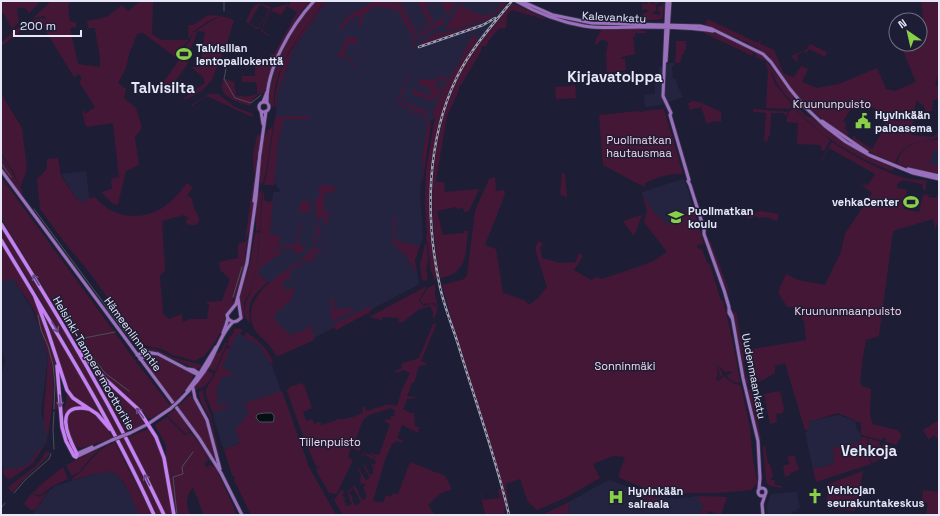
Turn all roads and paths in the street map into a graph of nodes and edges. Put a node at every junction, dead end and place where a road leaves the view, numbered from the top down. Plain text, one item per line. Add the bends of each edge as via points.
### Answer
1 (314, 1) edge
2 (516, 1) edge
3 (521, 1) edge
4 (669, 1) edge
5 (668, 26) junction
6 (269, 88) junction
7 (263, 102) junction
8 (268, 103) junction
9 (261, 111) junction
10 (266, 112) junction
11 (263, 124) junction
12 (902, 168) junction
13 (1, 170) edge
14 (939, 176) edge
15 (939, 179) edge
16 (1, 224) edge
17 (1, 240) edge
18 (35, 294) junction
19 (238, 298) junction
20 (233, 309) junction
21 (240, 312) junction
22 (228, 318) junction
23 (233, 322) junction
24 (77, 349) junction
25 (153, 353) junction
26 (138, 355) junction
27 (140, 359) junction
28 (57, 362) junction
29 (200, 375) junction
30 (192, 388) junction
31 (189, 392) junction
32 (183, 397) junction
33 (195, 398) junction
34 (92, 410) junction
35 (148, 424) junction
36 (115, 435) junction
37 (76, 455) junction
38 (215, 456) junction
39 (213, 460) junction
40 (220, 473) junction
41 (760, 478) junction
42 (759, 489) junction
43 (764, 489) junction
44 (765, 495) junction
45 (760, 496) junction
46 (762, 504) junction
47 (154, 515) edge
48 (164, 515) edge
49 (174, 515) edge
50 (242, 515) edge
51 (763, 515) edge

1 - 6 main road via 288,38 275,66
2 - 5 main road, Kalevankatu via 542,14 583,26
3 - 5 main road, Kalevankatu via 553,15 584,22
4 - 5 main road, Uudenmaankatu
5 - 12 main road, Kalevankatu via 715,31 754,49 767,58 793,94 825,126 846,142
5 - 41 main road, Uudenmaankatu via 663,97 703,232 732,318 756,438
6 - 7 main road
6 - 8 main road
7 - 8 main road
7 - 9 main road via 260,106
8 - 10 main road via 269,108
9 - 10 main road
9 - 11 main road
10 - 11 main road
11 - 19 main road via 247,263
12 - 14 main road, Kalevankatu
12 - 15 main road, Kalevankatu
13 - 26 main road, Hämeenlinnantie
24 -> 16 highway, Helsinki-Tampere moottoritie
17 - 18 highway, Helsinki-Tampere moottoritie
18 - 28 highway
18 -> 36 highway, Helsinki-Tampere moottoritie
19 - 20 main road
19 - 21 main road
20 - 21 main road
20 - 22 main road via 228,312
21 - 23 main road via 240,319
22 - 23 main road
22 - 29 main road
23 - 29 main road
35 -> 24 highway via 136,406
48 -> 24 highway, Helsinki-Tampere moottoritie
25 - 26 main road via 143,352
25 - 27 main road
25 - 29 main road
26 - 27 main road, Hämeenlinnantie
27 - 39 main road, Hämeenlinnantie
28 - 34 highway via 69,394
28 -> 37 highway via 62,427 66,441 74,456
29 - 30 main road
29 - 32 main road
30 - 31 main road
30 - 33 main road
31 - 32 main road
31 - 33 main road
32 - 35 main road, bridge
33 - 38 main road via 207,420
34 - 36 highway
34 - 37 highway via 74,409 66,420 68,437
35 - 37 main road, bridge
35 - 49 highway via 164,458
36 - 47 highway, Helsinki-Tampere moottoritie
38 - 39 main road
38 - 40 main road
39 - 40 main road, Hämeenlinnantie
40 - 50 main road, Hämeenlinnantie
41 - 42 main road, Uudenmaankatu
41 - 43 main road, Uudenmaankatu
42 - 43 main road
42 - 45 main road
43 - 44 main road
44 - 45 main road
44 - 46 main road
45 - 46 main road
46 - 51 main road

